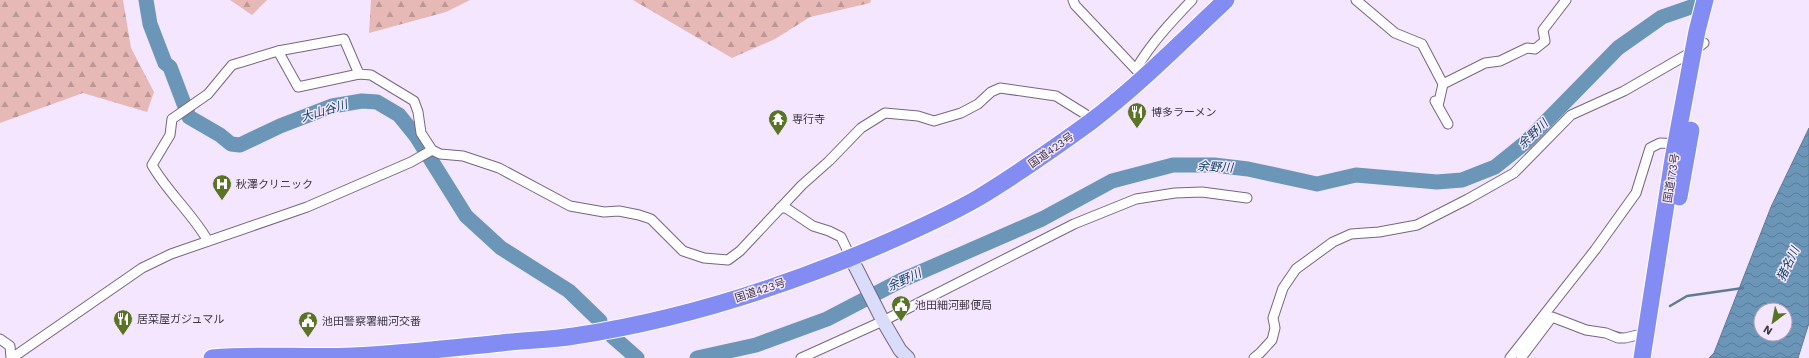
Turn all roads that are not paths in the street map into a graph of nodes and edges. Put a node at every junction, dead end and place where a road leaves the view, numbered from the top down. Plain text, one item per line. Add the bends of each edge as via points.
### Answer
1 (1073, 0) edge
2 (1192, 0) edge
3 (1226, 0) edge
4 (1356, 0) edge
5 (1566, 0) edge
6 (1705, 0) edge
7 (1714, 0) edge
8 (1701, 38) junction
9 (278, 51) junction
10 (1140, 73) junction
11 (359, 74) junction
12 (1443, 84) junction
13 (1091, 121) junction
14 (1448, 124) dead end
15 (1682, 145) junction
16 (432, 150) junction
17 (1247, 198) dead end
18 (780, 208) junction
19 (208, 241) junction
20 (853, 264) junction
21 (882, 318) junction
22 (1646, 333) junction
23 (0, 339) edge
24 (1517, 357) edge
25 (12, 358) edge
26 (212, 358) edge
27 (801, 358) edge
28 (908, 358) edge
29 (1254, 358) edge
30 (1642, 358) edge
31 (1652, 358) edge

1 - 10 street via 1074,5
2 - 10 street via 1144,56
3 - 10 highway, 国道423号
4 - 12 street via 1395,33 1422,44
5 - 12 street via 1542,30 1545,41 1535,49 1527,48 1500,62 1485,63
6 - 8 highway, 国道173号
7 - 8 highway, 国道173号
8 - 15 highway, 国道173号
8 - 29 street via 1624,91 1571,115 1514,172 1468,199 1417,225 1351,234 1333,242 1296,269 1283,288 1273,318 1272,340
9 - 11 street via 298,87
9 - 11 street via 344,39
9 - 19 street via 232,64 208,94 172,119 170,135 152,165 162,183 183,206
10 - 13 highway, 国道423号
11 - 16 street via 371,75 414,101 421,133
12 - 14 street via 1435,102
13 - 18 street via 1085,114 1056,96 1000,88 961,113 934,121 918,116 885,113 861,128
13 - 20 highway, 国道423号 via 977,199
15 - 22 highway, 国道173号
15 - 24 street via 1660,143 1650,148 1636,193
15 - 31 highway, 国道173号
16 - 18 street via 440,154 463,156 499,168 570,206 604,212 619,211 651,219 683,251 704,258 728,260 740,251
16 - 19 street via 411,162 307,207
17 - 21 street via 1202,192 1136,199 1074,224
18 - 20 street via 786,208 812,226 842,237
19 - 25 street via 142,268
20 - 21 street
20 - 26 highway, 国道423号 via 707,307 639,324 571,336 382,355 247,355
21 - 27 street
21 - 28 street via 900,350
22 - 24 street via 1618,338 1586,330 1552,317
22 - 30 highway, 国道173号
23 - 25 street via 10,346

